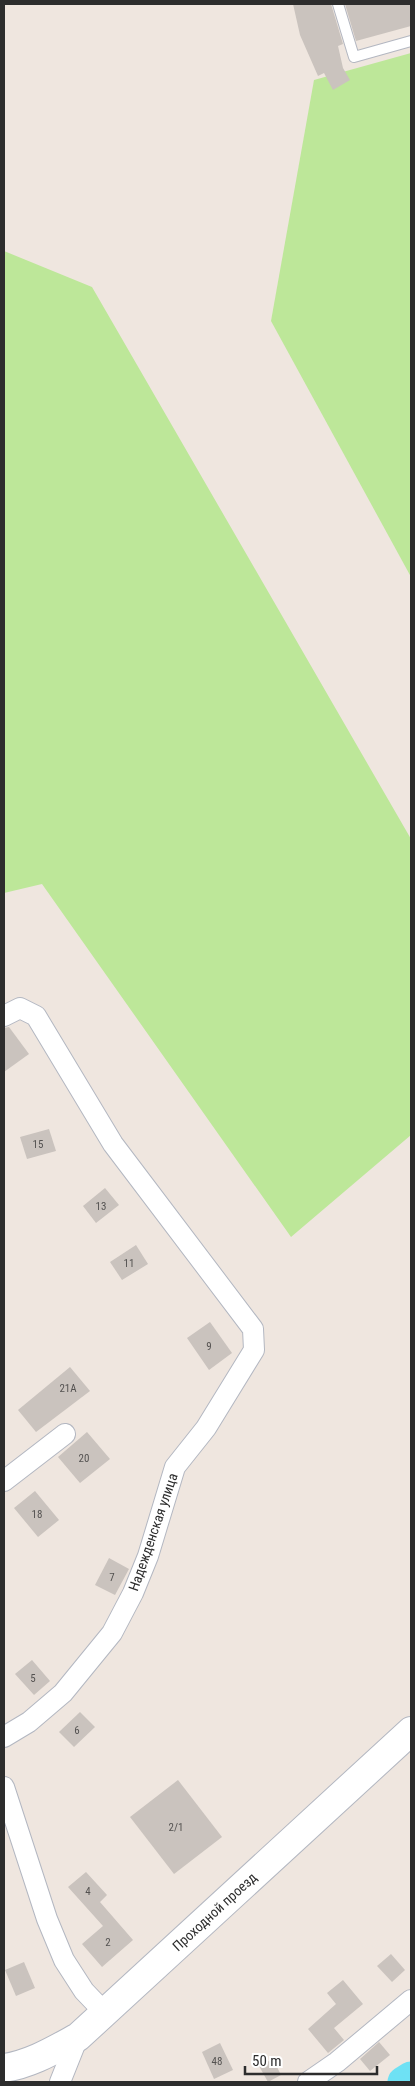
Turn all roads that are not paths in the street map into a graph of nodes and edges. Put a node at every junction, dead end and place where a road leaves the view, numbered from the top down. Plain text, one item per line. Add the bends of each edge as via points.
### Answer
1 (338, 4) edge
2 (411, 40) edge
3 (12, 1012) edge
4 (65, 1434) dead end
5 (4, 1481) edge
6 (411, 1731) edge
7 (4, 1737) edge
8 (4, 1787) edge
9 (411, 2000) edge
10 (106, 2013) junction
11 (78, 2037) junction
12 (4, 2068) edge
13 (60, 2082) edge
14 (308, 2082) edge

1 - 2 lane via 354,57
3 - 7 street, Надежденская улица via 36,1016 113,1144 253,1329 254,1350 206,1428 175,1467 148,1556 112,1633 62,1693 29,1722
4 - 5 street
6 - 10 street, Проходной проезд
8 - 10 street via 47,1919 64,1960 84,1991
9 - 14 street
10 - 11 street, Проходной проезд
11 - 12 street, Проходной проезд via 18,2066
11 - 13 street

